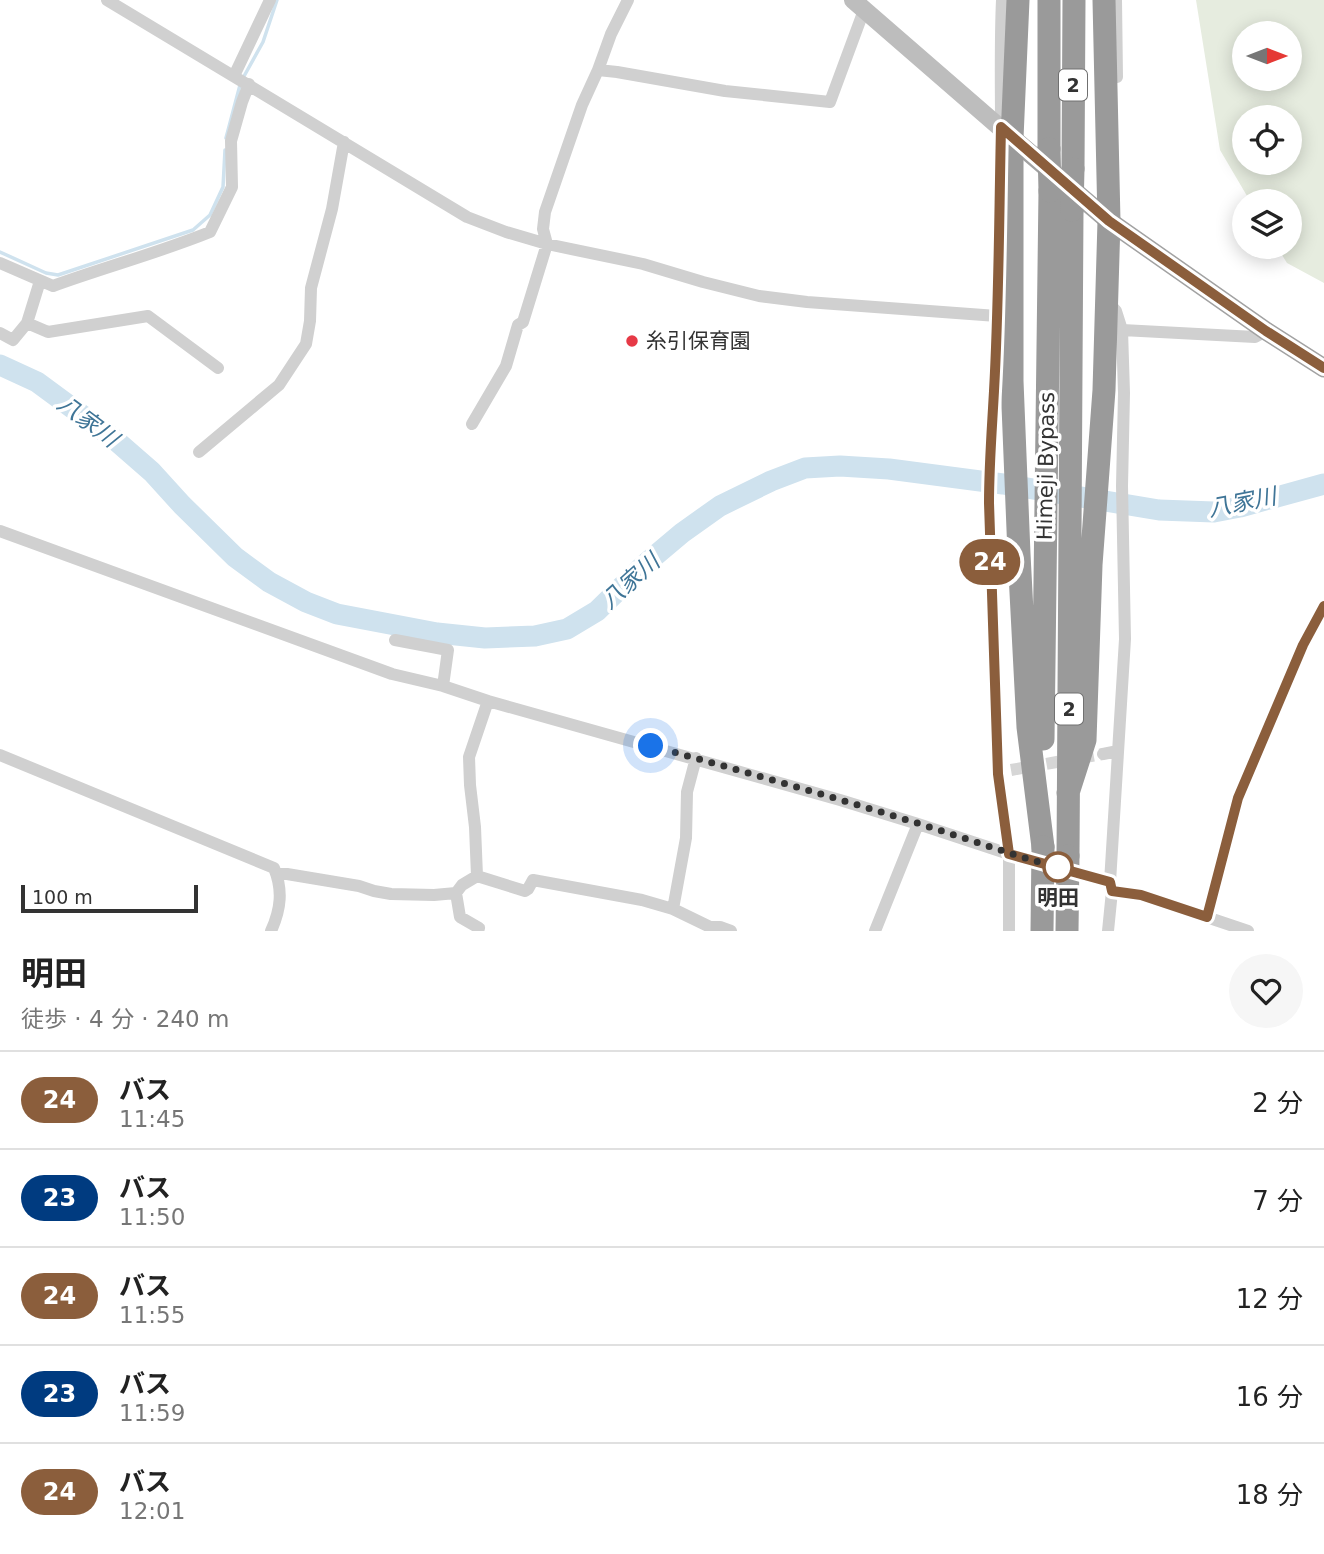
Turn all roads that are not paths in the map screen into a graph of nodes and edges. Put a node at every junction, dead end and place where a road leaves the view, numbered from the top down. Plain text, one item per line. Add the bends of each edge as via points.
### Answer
1 (107, 0) edge
2 (270, 0) edge
3 (1002, 0) edge
4 (1018, 0) edge
5 (1049, 0) edge
6 (1074, 0) edge
7 (1104, 0) edge
8 (1116, 0) edge
9 (624, 1) edge
10 (858, 5) edge
11 (598, 70) junction
12 (234, 76) junction
13 (249, 84) junction
14 (1007, 132) junction
15 (344, 142) junction
16 (1109, 221) junction
17 (547, 244) junction
18 (0, 263) edge
19 (40, 281) junction
20 (1108, 302) junction
21 (997, 316) junction
22 (27, 323) junction
23 (1122, 330) junction
24 (1266, 331) junction
25 (0, 333) edge
26 (218, 368) dead end
27 (1324, 368) edge
28 (472, 424) dead end
29 (199, 452) dead end
30 (0, 531) edge
31 (1080, 563) junction
32 (1324, 606) edge
33 (395, 640) dead end
34 (443, 686) junction
35 (488, 701) junction
36 (1118, 751) junction
37 (1102, 754) tunnel mouth
38 (0, 755) edge
39 (695, 758) junction
40 (918, 824) junction
41 (1043, 847) junction
42 (1009, 854) junction
43 (277, 874) junction
44 (477, 876) junction
45 (1111, 886) junction
46 (456, 893) junction
47 (673, 909) junction
48 (1207, 917) junction
49 (710, 929) edge
50 (271, 931) edge
51 (478, 931) edge
52 (731, 931) edge
53 (875, 931) edge
54 (1009, 931) edge
55 (1042, 931) edge
56 (1067, 931) edge
57 (1108, 931) edge
58 (1248, 931) edge

1 - 12 street
2 - 12 street
3 - 14 street via 1000,62
4 - 14 highway
5 - 41 highway, Himeji Bypass / 2, bridge
6 - 31 highway, Himeji Bypass / 2, bridge via 1071,470
7 - 16 highway
8 - 16 street via 1118,190
9 - 11 street
10 - 11 street via 830,103
10 - 14 main road
11 - 17 street via 544,212
12 - 13 street
13 - 15 street
13 - 19 street via 231,141 232,187 210,232 53,286
14 - 16 highway
14 - 21 street
14 - 41 highway via 1019,554 1028,727
15 - 17 street via 467,216
15 - 29 street via 311,288 306,344 279,385
16 - 20 highway
16 - 24 highway
17 - 21 street via 759,296
17 - 28 street via 506,366
18 - 19 street
19 - 22 street
20 - 23 street
20 - 31 highway via 1097,476
21 - 42 street via 989,503
22 - 25 street via 13,340
22 - 26 street via 48,332 148,316
23 - 24 street via 1255,337
23 - 36 street via 1125,639
24 - 27 highway
30 - 34 street via 392,674
31 - 56 highway, Himeji Bypass / 2, bridge via 1068,793
32 - 48 street via 1238,798
33 - 34 street via 448,650
34 - 35 street
35 - 39 street
35 - 44 street via 469,757
36 - 37 street
36 - 45 street
38 - 43 street via 274,868
39 - 40 street
39 - 47 street
40 - 42 street
40 - 53 street
41 - 55 highway, Himeji Bypass / 2, bridge
42 - 45 street
42 - 54 street
43 - 46 street via 391,894
43 - 50 street via 280,899
44 - 46 street
44 - 47 street via 525,891 533,880
45 - 48 street
45 - 57 street
46 - 51 street via 460,916
47 - 49 street
48 - 58 street
49 - 52 street

